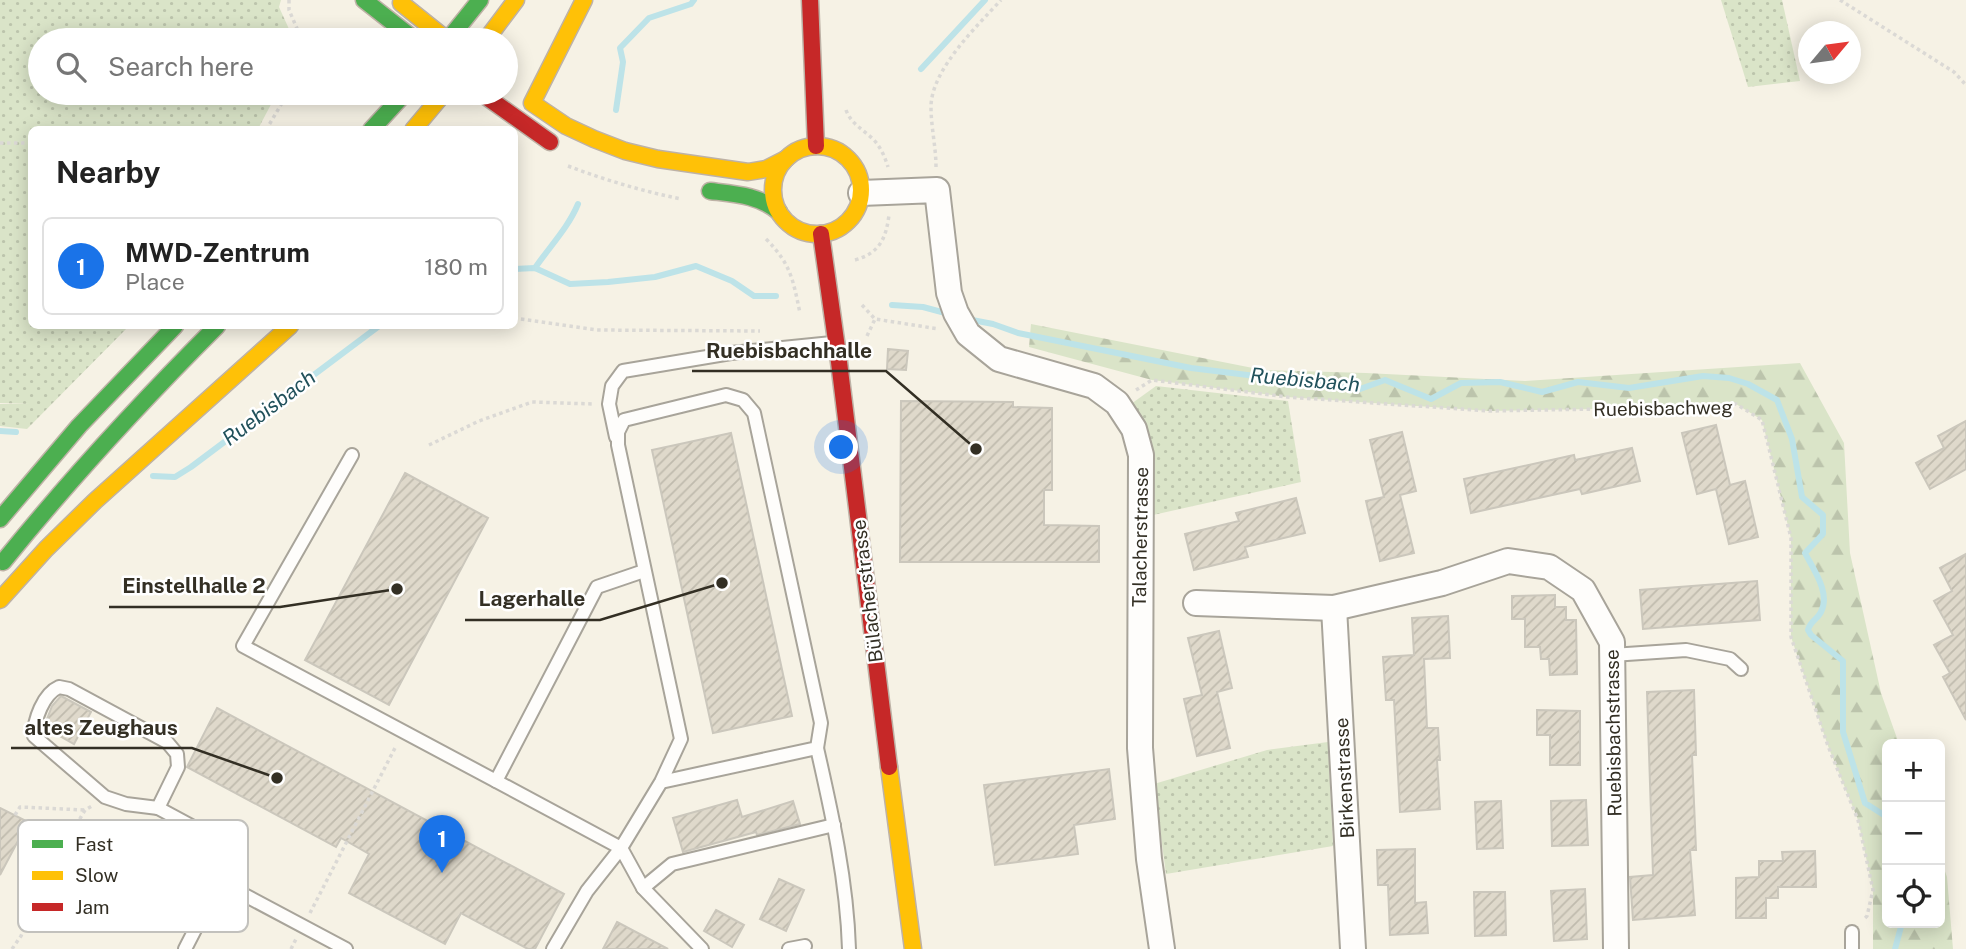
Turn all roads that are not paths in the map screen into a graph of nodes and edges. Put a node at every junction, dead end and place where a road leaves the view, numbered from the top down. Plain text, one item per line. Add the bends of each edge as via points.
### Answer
1 (365, 0) edge
2 (397, 0) edge
3 (480, 0) edge
4 (516, 0) edge
5 (584, 0) edge
6 (810, 0) edge
7 (400, 28) edge
8 (433, 28) edge
9 (458, 28) edge
10 (495, 28) edge
11 (518, 95) edge
12 (532, 103) junction
13 (394, 105) edge
14 (434, 105) edge
15 (493, 105) edge
16 (375, 126) edge
17 (416, 126) edge
18 (514, 126) edge
19 (518, 128) edge
20 (816, 146) junction
21 (562, 156) road end
22 (786, 159) junction
23 (700, 189) dead end
24 (861, 193) junction
25 (779, 212) junction
26 (821, 234) junction
27 (172, 329) edge
28 (214, 329) edge
29 (287, 329) edge
30 (836, 342) junction
31 (618, 445) junction
32 (352, 456) dead end
33 (0, 519) edge
34 (0, 566) edge
35 (644, 571) junction
36 (0, 600) edge
37 (1196, 603) dead end
38 (1334, 608) junction
39 (1612, 655) junction
40 (1741, 669) dead end
41 (817, 748) junction
42 (496, 781) junction
43 (661, 782) junction
44 (158, 808) junction
45 (180, 820) edge
46 (834, 825) junction
47 (621, 848) junction
48 (643, 888) junction
49 (248, 897) edge
50 (195, 932) edge
51 (1852, 932) road end
52 (805, 946) dead end
53 (186, 949) edge
54 (346, 949) edge
55 (553, 949) edge
56 (702, 949) edge
57 (789, 949) edge
58 (849, 949) edge
59 (913, 949) edge
60 (1162, 949) edge
61 (1353, 949) edge
62 (1616, 949) edge
63 (1852, 949) edge

1 - 7 main road
2 - 8 main road
3 - 9 main road
4 - 10 main road
5 - 12 main road
6 - 20 main road
11 - 12 main road
12 - 18 main road
12 - 22 main road via 575,131 643,156 746,173 765,171
13 - 16 main road
14 - 17 main road
15 - 18 main road
19 - 21 main road via 541,138
20 - 22 main road
20 - 24 main road via 849,160
22 - 25 main road via 773,189
23 - 25 main road via 753,196
24 - 26 main road via 848,221
24 - 60 street, Talacherstrasse via 937,190 949,293 968,334 999,359 1094,386 1117,403 1134,429 1141,455 1140,748
25 - 26 main road via 797,229
26 - 30 main road, Bülacherstrasse
27 - 33 main road via 79,426
28 - 34 main road via 101,446
29 - 36 main road via 95,501
30 - 31 lane via 623,371 612,386 609,404
30 - 59 main road, Bülacherstrasse
31 - 35 lane
31 - 41 lane via 624,420 726,395 743,400 754,413 821,723
32 - 42 lane via 243,646
35 - 42 lane via 597,587
35 - 43 lane via 681,739
37 - 38 street, Ruebisbachstrasse
38 - 39 street, Ruebisbachstrasse via 1442,583 1508,561 1549,567 1583,590 1612,642
38 - 61 street, Birkenstrasse
39 - 40 lane via 1686,650 1730,659
39 - 62 street, Ruebisbachstrasse
41 - 43 lane
41 - 46 lane
42 - 47 lane
43 - 47 lane
44 - 44 lane via 178,767 177,754 167,742 69,689 51,691 34,722 34,736 105,797
44 - 45 lane
46 - 48 lane via 672,863
46 - 58 lane
47 - 48 lane
47 - 55 lane via 587,891
48 - 56 lane
49 - 54 lane
50 - 53 lane
51 - 63 lane
52 - 57 lane

